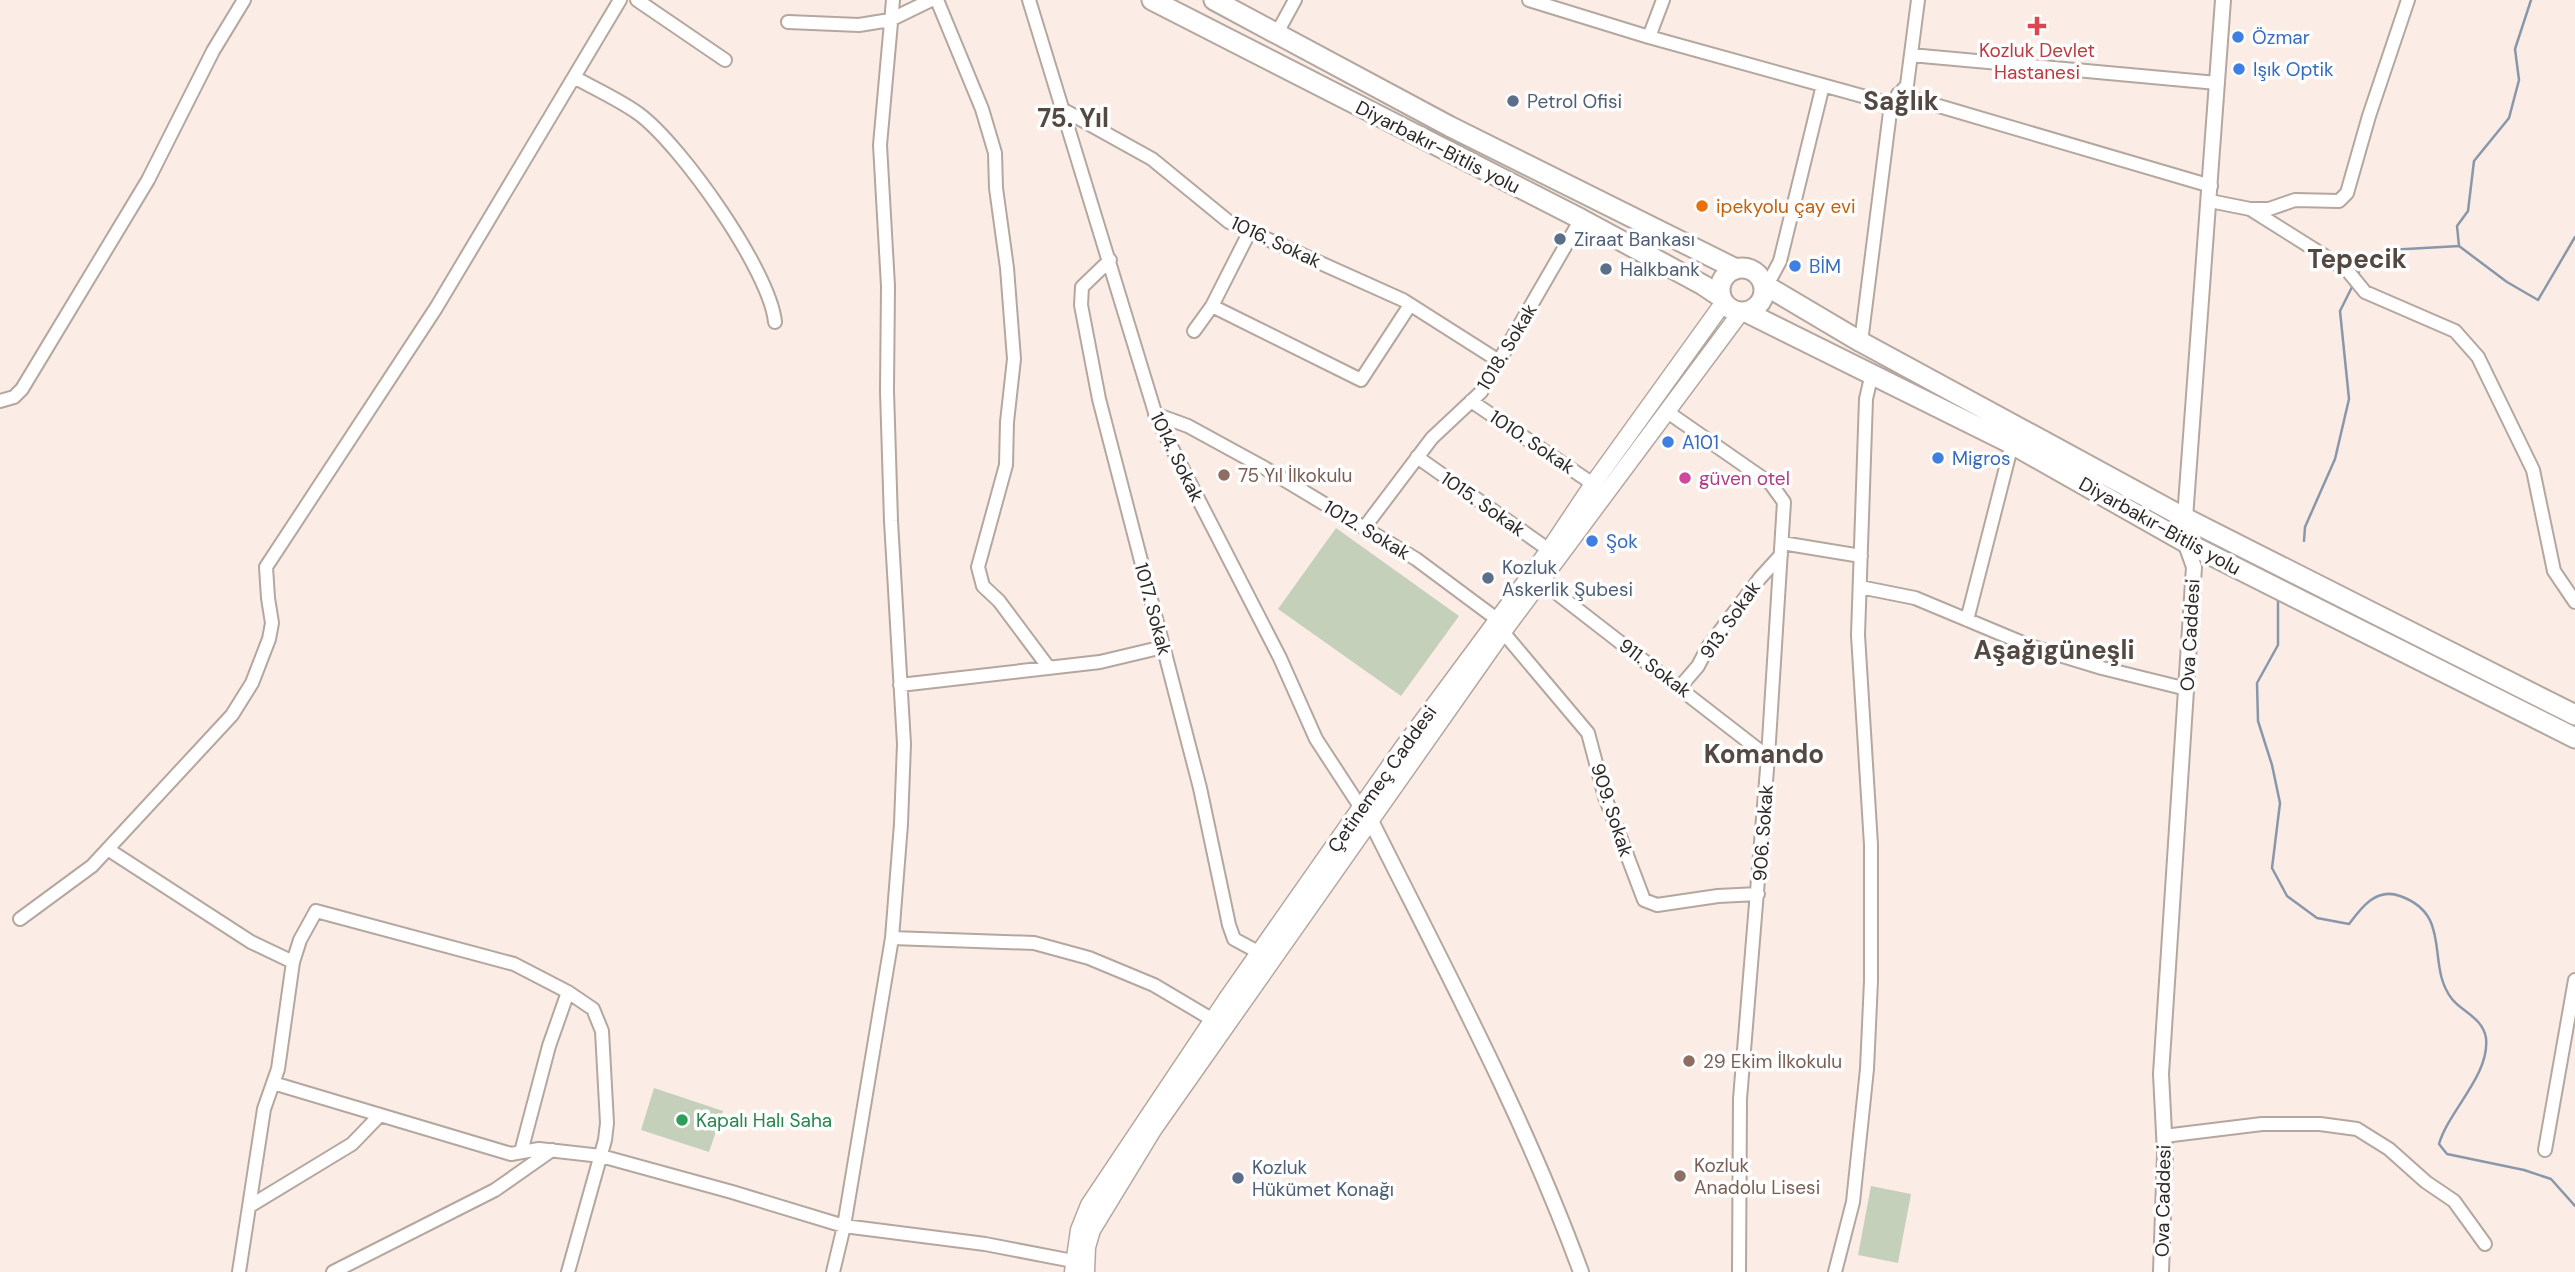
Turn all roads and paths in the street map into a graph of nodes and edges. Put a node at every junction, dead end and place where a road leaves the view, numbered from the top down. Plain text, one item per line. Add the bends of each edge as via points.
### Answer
1 (244, 0) edge
2 (620, 0) edge
3 (637, 0) edge
4 (893, 0) edge
5 (934, 0) edge
6 (1029, 0) edge
7 (1152, 0) edge
8 (1214, 0) edge
9 (1295, 0) edge
10 (1529, 0) edge
11 (1663, 0) edge
12 (1918, 0) edge
13 (2223, 0) edge
14 (2408, 0) edge
15 (890, 20) junction
16 (788, 22) dead end
17 (1277, 33) junction
18 (1649, 37) junction
19 (1911, 55) junction
20 (725, 60) dead end
21 (574, 77) junction
22 (2217, 83) junction
23 (1823, 85) junction
24 (1895, 99) junction
25 (1062, 109) junction
26 (2211, 186) junction
27 (2210, 201) junction
28 (2250, 209) junction
29 (1581, 219) junction
30 (1250, 231) junction
31 (1110, 260) junction
32 (1736, 269) junction
33 (1763, 284) junction
34 (1410, 304) junction
35 (1733, 305) junction
36 (1212, 306) junction
37 (775, 322) dead end
38 (1194, 331) dead end
39 (1861, 342) junction
40 (1499, 361) junction
41 (1872, 373) junction
42 (0, 401) edge
43 (1471, 401) junction
44 (1666, 411) junction
45 (1155, 414) junction
46 (2012, 444) junction
47 (1417, 457) junction
48 (1593, 484) junction
49 (2185, 517) junction
50 (1364, 528) junction
51 (2185, 542) junction
52 (1782, 549) junction
53 (1549, 550) junction
54 (1861, 556) junction
55 (1541, 581) junction
56 (1860, 587) junction
57 (2575, 602) edge
58 (1966, 620) junction
59 (1501, 626) junction
60 (1163, 647) junction
61 (1049, 668) junction
62 (900, 685) junction
63 (1679, 687) junction
64 (2187, 688) junction
65 (2575, 715) edge
66 (2575, 738) edge
67 (1768, 757) junction
68 (1366, 814) junction
69 (109, 850) junction
70 (1758, 894) junction
71 (20, 919) dead end
72 (892, 938) junction
73 (1260, 953) junction
74 (293, 962) junction
75 (2575, 980) edge
76 (568, 992) junction
77 (1213, 1020) junction
78 (273, 1083) junction
79 (380, 1115) junction
80 (2164, 1136) junction
81 (552, 1150) junction
82 (2545, 1150) dead end
83 (521, 1152) junction
84 (601, 1156) junction
85 (250, 1206) junction
86 (844, 1226) junction
87 (2485, 1244) dead end
88 (1077, 1269) edge
89 (239, 1272) edge
90 (333, 1272) edge
91 (568, 1272) edge
92 (833, 1272) edge
93 (1581, 1272) edge
94 (1739, 1272) edge
95 (1835, 1272) edge
96 (2161, 1272) edge

1 - 42 street via 148,180 36,368 19,394
2 - 21 street
3 - 20 street
4 - 15 street
5 - 15 street
5 - 61 street via 982,109 995,153 1008,281 1014,359 1006,465 978,567 983,586
6 - 25 street, 1014. Sokak
7 - 29 highway, Diyarbakır-Bitlis yolu
8 - 17 highway, Diyarbakır-Bitlis yolu
9 - 17 street
10 - 18 street
11 - 18 street
12 - 19 street
13 - 22 street, Ova Caddesi
14 - 28 street via 2347,193 2339,201 2295,201
15 - 16 street via 859,26
15 - 62 street via 880,145
17 - 32 highway, Diyarbakır-Bitlis yolu
18 - 23 street
19 - 22 street
19 - 24 street via 1907,85
21 - 37 street via 640,114 678,153 709,193 753,265
21 - 69 street via 436,309 266,567 272,623 252,683 232,715
22 - 26 street, Ova Caddesi
23 - 24 street
23 - 33 street via 1780,261
24 - 26 street
24 - 39 street
25 - 30 street, 1016. Sokak via 1153,159 1229,222
25 - 31 street, 1014. Sokak
26 - 27 street, Ova Caddesi
27 - 28 street
27 - 49 street, Ova Caddesi
28 - 57 street via 2347,270 2365,292 2455,331 2478,357 2533,470 2554,571
29 - 35 highway, Diyarbakır-Bitlis yolu
29 - 40 street, 1018. Sokak
30 - 34 street, 1016. Sokak
30 - 36 street
31 - 45 street, 1014. Sokak
31 - 60 street, 1017. Sokak via 1083,287 1081,305 1098,399
32 - 33 highway via 1751,270
32 - 35 highway via 1721,285
33 - 35 highway via 1757,307
33 - 39 highway, Diyarbakır-Bitlis yolu
34 - 36 street via 1361,380
34 - 40 street, 1016. Sokak
35 - 41 highway, Diyarbakır-Bitlis yolu
35 - 44 main road, Çetinemeç Caddesi
35 - 48 main road, Çetinemeç Caddesi
36 - 38 street
39 - 49 highway, Diyarbakır-Bitlis yolu
40 - 43 street, 1018. Sokak
41 - 46 highway, Diyarbakır-Bitlis yolu
41 - 54 street via 1866,400
43 - 47 street, 1018. Sokak
43 - 48 street, 1010. Sokak
44 - 52 street, 906. Sokak via 1770,484 1784,502
44 - 55 main road, Çetinemeç Caddesi
45 - 50 street, 1012. Sokak via 1188,426 1264,467
45 - 68 street, 1014. Sokak via 1280,658 1316,739
46 - 51 highway, Diyarbakır-Bitlis yolu
46 - 58 street
47 - 50 street, 1018. Sokak
47 - 53 street, 1015. Sokak
48 - 53 main road, Çetinemeç Caddesi
49 - 51 street, Ova Caddesi
49 - 65 highway, Diyarbakır-Bitlis yolu
50 - 59 street, 1012. Sokak via 1416,559
51 - 64 street, Ova Caddesi via 2194,567
51 - 66 highway, Diyarbakır-Bitlis yolu
52 - 54 street
52 - 63 street, 913. Sokak
52 - 67 street, 906. Sokak
53 - 59 main road, Çetinemeç Caddesi
54 - 56 street
55 - 59 main road, Çetinemeç Caddesi
55 - 63 street, 911. Sokak
56 - 58 street via 1914,598
56 - 95 street via 1858,635 1871,845 1871,981 1853,1202
58 - 64 street via 2030,646
59 - 68 main road, Çetinemeç Caddesi
59 - 70 street, 909. Sokak via 1588,733 1605,797 1644,901 1657,905
60 - 61 street
60 - 73 street, 1017. Sokak via 1229,925 1234,939
61 - 62 street
62 - 72 street via 904,744
63 - 67 street, 911. Sokak
64 - 80 street, Ova Caddesi via 2161,1074
67 - 70 street, 906. Sokak
68 - 73 main road, Çetinemeç Caddesi
68 - 88 main road, Çetinemeç Caddesi via 1100,1213
68 - 93 street via 1483,1046 1557,1206
69 - 71 street
69 - 74 street via 251,942
70 - 94 street, 906. Sokak via 1740,1099
72 - 77 street via 1034,943 1089,958 1154,985
72 - 86 street
73 - 77 main road, Çetinemeç Caddesi
74 - 76 street via 316,911 514,964
74 - 78 street
75 - 82 street
76 - 83 street
76 - 84 street via 593,1009 602,1031 607,1123
77 - 88 main road, Çetinemeç Caddesi via 1089,1205 1079,1230
78 - 79 street
78 - 85 street via 264,1109
79 - 83 street via 510,1154
79 - 85 street via 352,1144
80 - 87 street via 2262,1124 2357,1129 2454,1201
80 - 96 street, Ova Caddesi
81 - 83 street
81 - 84 street
81 - 90 street via 495,1190
84 - 86 street
84 - 91 street
85 - 89 street
86 - 88 street via 985,1244
86 - 92 street

